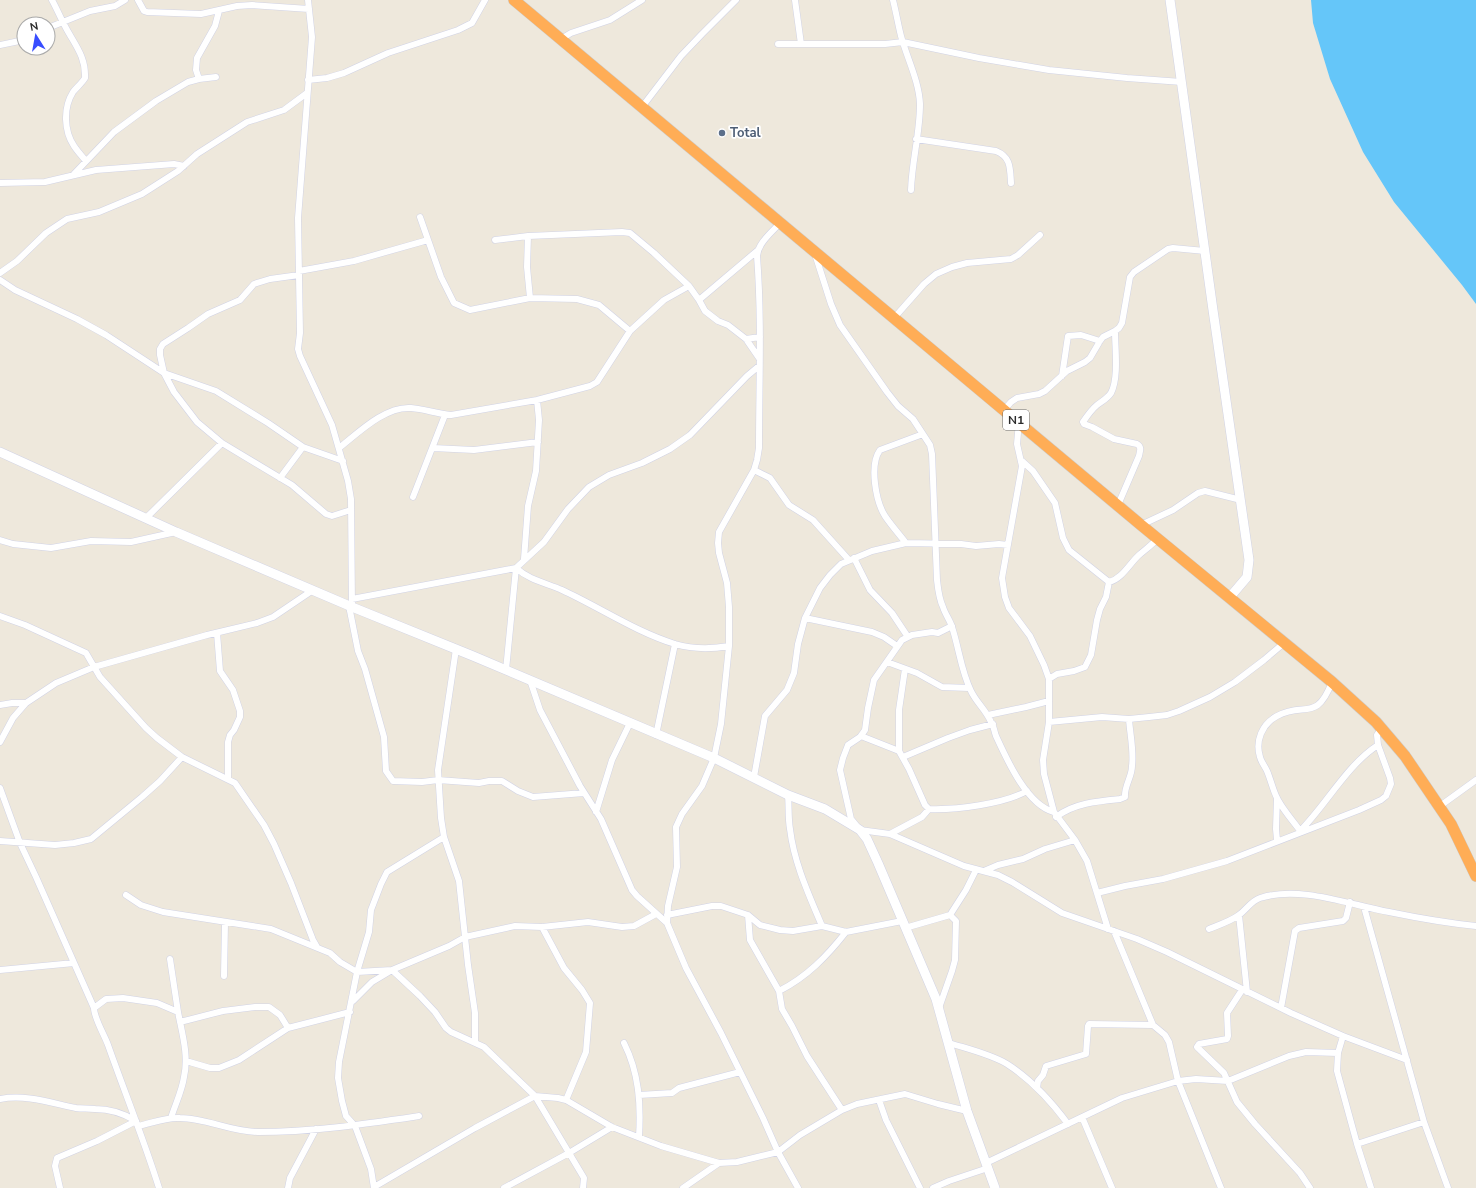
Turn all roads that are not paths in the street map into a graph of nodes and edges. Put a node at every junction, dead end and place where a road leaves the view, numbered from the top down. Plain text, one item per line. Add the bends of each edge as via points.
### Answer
1 (52, 0) edge
2 (125, 0) edge
3 (138, 0) edge
4 (308, 0) edge
5 (485, 0) edge
6 (514, 0) edge
7 (642, 0) edge
8 (736, 0) edge
9 (794, 0) edge
10 (893, 0) edge
11 (1170, 0) edge
12 (309, 9) junction
13 (219, 11) junction
14 (63, 22) junction
15 (56, 25) edge
16 (561, 40) junction
17 (16, 42) edge
18 (903, 42) junction
19 (778, 44) dead end
20 (801, 44) junction
21 (0, 45) edge
22 (216, 77) dead end
23 (199, 79) junction
24 (308, 80) junction
25 (1182, 82) junction
26 (307, 93) junction
27 (642, 107) junction
28 (916, 139) junction
29 (86, 161) junction
30 (184, 166) junction
31 (74, 174) junction
32 (0, 183) edge
33 (1011, 183) dead end
34 (911, 190) dead end
35 (420, 217) dead end
36 (780, 223) junction
37 (1040, 235) dead end
38 (528, 236) junction
39 (428, 240) junction
40 (496, 240) dead end
41 (757, 250) junction
42 (1205, 251) junction
43 (815, 252) junction
44 (0, 273) edge
45 (299, 273) junction
46 (0, 280) edge
47 (689, 286) junction
48 (530, 298) junction
49 (699, 300) junction
50 (894, 318) junction
51 (630, 331) junction
52 (1115, 331) junction
53 (760, 337) junction
54 (746, 339) junction
55 (1100, 341) junction
56 (759, 358) junction
57 (759, 366) junction
58 (164, 373) junction
59 (1062, 376) junction
60 (537, 400) junction
61 (1004, 410) junction
62 (445, 415) junction
63 (1019, 422) junction
64 (923, 434) junction
65 (538, 442) junction
66 (222, 443) junction
67 (303, 447) junction
68 (339, 448) junction
69 (433, 448) junction
70 (0, 452) edge
71 (343, 461) junction
72 (1022, 461) junction
73 (754, 470) junction
74 (280, 478) junction
75 (413, 497) dead end
76 (1241, 500) junction
77 (1118, 505) junction
78 (351, 510) junction
79 (146, 518) junction
80 (1141, 525) junction
81 (176, 532) junction
82 (1158, 538) junction
83 (0, 540) edge
84 (906, 543) junction
85 (936, 544) junction
86 (1008, 545) junction
87 (524, 559) junction
88 (852, 559) junction
89 (516, 568) junction
90 (1109, 582) junction
91 (313, 590) junction
92 (1230, 597) junction
93 (351, 604) junction
94 (0, 616) edge
95 (805, 618) junction
96 (952, 626) junction
97 (218, 633) junction
98 (908, 637) junction
99 (1284, 643) junction
100 (676, 644) junction
101 (729, 646) junction
102 (897, 646) junction
103 (456, 649) junction
104 (887, 662) junction
105 (94, 667) junction
106 (905, 669) junction
107 (506, 670) junction
108 (1049, 679) junction
109 (530, 680) junction
110 (1332, 682) junction
111 (969, 688) junction
112 (1049, 701) junction
113 (26, 703) junction
114 (0, 705) edge
115 (988, 715) junction
116 (1129, 718) junction
117 (1050, 722) junction
118 (630, 723) junction
119 (992, 724) junction
120 (1382, 728) junction
121 (656, 735) junction
122 (861, 736) junction
123 (0, 742) edge
124 (1378, 745) junction
125 (899, 751) junction
126 (182, 757) junction
127 (902, 757) junction
128 (714, 758) junction
129 (754, 777) junction
130 (228, 779) junction
131 (438, 780) junction
132 (1476, 780) edge
133 (0, 788) edge
134 (1027, 791) junction
135 (584, 792) junction
136 (788, 795) junction
137 (1277, 798) junction
138 (1440, 806) junction
139 (929, 809) junction
140 (596, 812) junction
141 (1055, 815) junction
142 (860, 830) junction
143 (1300, 831) junction
144 (890, 834) junction
145 (444, 837) junction
146 (1075, 840) junction
147 (1277, 840) junction
148 (0, 841) edge
149 (20, 843) junction
150 (1475, 869) edge
151 (976, 870) junction
152 (984, 871) junction
153 (1097, 893) junction
154 (126, 895) dead end
155 (1350, 902) junction
156 (1364, 906) junction
157 (656, 914) junction
158 (667, 915) junction
159 (748, 915) junction
160 (950, 915) junction
161 (1239, 915) junction
162 (225, 922) junction
163 (666, 923) junction
164 (904, 925) junction
165 (822, 926) junction
166 (1476, 926) edge
167 (542, 927) junction
168 (1209, 929) dead end
169 (1111, 930) junction
170 (846, 932) junction
171 (466, 937) junction
172 (317, 947) junction
173 (170, 959) dead end
174 (74, 963) junction
175 (0, 970) edge
176 (392, 970) junction
177 (357, 972) junction
178 (224, 976) dead end
179 (779, 991) junction
180 (1244, 991) junction
181 (352, 1002) junction
182 (94, 1008) junction
183 (939, 1008) junction
184 (1281, 1008) junction
185 (178, 1012) junction
186 (350, 1012) junction
187 (180, 1022) junction
188 (1153, 1025) junction
189 (288, 1028) junction
190 (1343, 1036) junction
191 (475, 1042) junction
192 (624, 1043) dead end
193 (950, 1043) junction
194 (1338, 1053) junction
195 (1407, 1060) junction
196 (186, 1061) junction
197 (740, 1072) junction
198 (1228, 1081) junction
199 (1178, 1082) junction
200 (1037, 1088) junction
201 (639, 1095) junction
202 (535, 1096) junction
203 (0, 1099) edge
204 (566, 1100) junction
205 (878, 1100) junction
206 (842, 1110) junction
207 (967, 1111) junction
208 (419, 1116) dead end
209 (1082, 1117) junction
210 (171, 1118) junction
211 (1424, 1122) junction
212 (137, 1124) junction
213 (1068, 1124) junction
214 (355, 1126) junction
215 (612, 1127) junction
216 (316, 1129) junction
217 (639, 1137) junction
218 (1357, 1144) junction
219 (778, 1152) junction
220 (569, 1153) junction
221 (719, 1163) junction
222 (987, 1165) junction
223 (374, 1187) edge
224 (687, 1187) edge
225 (59, 1188) edge
226 (159, 1188) edge
227 (288, 1188) edge
228 (504, 1188) edge
229 (583, 1188) edge
230 (798, 1188) edge
231 (920, 1188) edge
232 (933, 1188) edge
233 (994, 1188) edge
234 (1112, 1188) edge
235 (1222, 1188) edge
236 (1310, 1188) edge
237 (1371, 1188) edge
238 (1448, 1188) edge

1 - 14 street
2 - 14 street via 115,6 90,11
3 - 13 street via 147,12 201,14
4 - 12 street
5 - 24 street via 472,23 458,30 388,53 344,73
6 - 16 highway, N1
7 - 16 street via 610,20 571,33
8 - 27 street via 681,56
9 - 20 street
10 - 18 street
11 - 25 street
12 - 13 street via 252,5
12 - 24 street via 312,37
13 - 23 street via 215,26 197,58 196,70
14 - 15 street
14 - 29 street via 84,62 85,78 73,92 66,112 66,124 70,138
16 - 27 highway, N1
17 - 21 street
18 - 20 street
18 - 25 street via 1049,70
18 - 28 street via 920,102
19 - 20 street
22 - 23 street
23 - 29 street via 188,82 138,114 114,132
24 - 26 street
25 - 42 street
26 - 30 street via 284,110 247,122 197,154
26 - 45 street via 298,218
27 - 36 highway, N1
28 - 33 street via 1004,154 1009,163
28 - 34 street
29 - 31 street
30 - 31 street via 174,164
30 - 44 street via 142,194 99,212 67,219 46,233 17,261
31 - 32 street via 45,182
35 - 39 street
36 - 41 street
36 - 43 highway, N1
37 - 50 street via 1011,259 967,263 936,274
38 - 40 street
38 - 47 street via 630,233
38 - 48 street
39 - 45 street via 354,261
39 - 48 street via 441,277 454,303 461,307 470,310
41 - 49 street
41 - 53 street
42 - 52 street via 1168,249 1134,272 1130,277 1122,323
42 - 76 street
43 - 50 highway, N1
43 - 64 street via 840,325 887,392 913,419
45 - 58 street via 254,284 240,300 208,314 163,344 160,355
45 - 68 street via 298,349 332,425
46 - 58 street via 106,335
47 - 49 street
47 - 51 street via 664,300
48 - 51 street via 577,299 594,303
49 - 54 street via 705,311
50 - 61 highway, N1
51 - 60 street via 597,382 581,389
52 - 55 street
52 - 77 street via 1115,381 1107,398 1092,410 1083,422 1114,439 1140,446 1139,456
53 - 54 street
53 - 56 street
54 - 56 street
55 - 59 street via 1090,358
55 - 59 street via 1081,335 1068,336
56 - 57 street
57 - 73 street via 759,448
57 - 87 street via 690,435 670,449 642,463 608,474 589,487 568,509 544,542
58 - 66 street via 189,413
58 - 67 street via 216,392
59 - 61 street via 1046,391 1017,398
60 - 62 street
60 - 65 street
61 - 63 highway, N1
62 - 68 street via 410,408 397,409 372,422
62 - 69 street
63 - 72 street via 1017,444
63 - 77 highway, N1
64 - 84 street via 880,450 874,469 875,484 884,515
64 - 85 street via 932,454
65 - 69 street via 474,450
65 - 87 street via 536,471 528,506
66 - 74 street
66 - 79 street
67 - 71 street
67 - 74 street
68 - 71 street
69 - 75 street
70 - 79 street
71 - 78 street
72 - 86 street
72 - 90 street via 1033,471 1055,503 1063,538 1069,550
73 - 88 street via 770,478 789,505 813,520
73 - 101 street via 720,532 718,543 727,583
74 - 78 street via 326,514 332,516
76 - 80 street via 1205,491
76 - 92 street via 1249,560 1247,577
77 - 80 highway, N1
78 - 93 street
79 - 81 street
80 - 82 highway, N1
81 - 83 street via 131,542 91,541 51,548
81 - 91 street
82 - 90 street via 1120,575
82 - 92 highway, N1
84 - 85 street
84 - 88 street
85 - 86 street
85 - 96 street via 938,592
86 - 108 street via 1002,578 1005,597 1014,616 1030,636
87 - 89 street
88 - 95 street via 841,564 830,575 820,588
88 - 98 street via 870,590 892,613
89 - 93 street
89 - 100 street via 524,575 562,590 649,634
89 - 107 street
90 - 108 street via 1096,625 1091,655 1085,667 1057,674
91 - 93 street
91 - 97 street via 273,617
92 - 99 highway, N1
93 - 103 street
93 - 131 street via 358,651 384,737 386,771 393,781
94 - 105 street via 86,653
95 - 102 street via 872,632
95 - 129 street via 794,673 787,690 764,716
96 - 98 street via 938,633
96 - 111 street
97 - 105 street
97 - 130 street via 220,671 233,690 240,712 228,742
98 - 102 street
99 - 110 highway, N1
99 - 116 street via 1235,682 1189,708 1167,715
100 - 101 street via 698,648
100 - 121 street
101 - 128 street via 721,724
102 - 104 street
103 - 107 street
103 - 131 street
104 - 106 street
104 - 122 street via 874,680 865,730
105 - 113 street via 56,683
105 - 126 street via 146,728
106 - 111 street via 942,687
106 - 125 street via 898,710
107 - 109 street
108 - 112 street
109 - 118 street
109 - 135 street via 540,710
110 - 120 highway, N1
110 - 137 street via 1320,704 1278,715 1262,730 1260,757
111 - 115 street
112 - 115 street
112 - 117 street
113 - 114 street
113 - 123 street via 13,718
115 - 119 street
116 - 117 street via 1102,717
116 - 141 street via 1132,768 1124,790 1125,797 1074,806
117 - 141 street via 1043,760 1044,774
118 - 121 street
118 - 140 street via 612,760
119 - 127 street via 974,728
119 - 134 street via 1007,760
120 - 124 street via 1377,734
120 - 138 highway, N1
121 - 128 street
122 - 125 street
122 - 142 street via 848,745 840,770 851,819
124 - 143 street via 1354,766
124 - 143 street via 1391,784 1386,796 1365,807
125 - 127 street
126 - 130 street
126 - 149 street via 160,781 91,839 74,844
127 - 139 street
128 - 129 street
128 - 158 street via 702,786 678,820 677,867
129 - 136 street
130 - 172 street via 235,783 264,825
131 - 135 street via 479,783 502,781 533,797
131 - 145 street
132 - 138 street
133 - 149 street
134 - 139 street via 1019,796 980,805
134 - 141 street via 1037,803
135 - 140 street
136 - 142 street via 825,809
136 - 165 street via 790,829 797,860
137 - 143 street
137 - 147 street
138 - 150 highway, N1
139 - 144 street via 922,817
140 - 157 street via 632,890
141 - 146 street
142 - 144 street
142 - 164 street via 867,839
143 - 147 street
144 - 151 street
145 - 171 street via 458,881
145 - 177 street via 387,872 370,910 369,932
146 - 152 street
146 - 153 street via 1087,861
147 - 153 street via 1221,863
148 - 149 street
149 - 174 street
151 - 152 street
151 - 160 street
152 - 169 street via 1012,882 1055,910
153 - 169 street
154 - 162 street via 141,905 163,912
155 - 156 street
155 - 161 street via 1291,894 1274,895 1254,901
155 - 184 street via 1343,921 1299,928 1295,931
156 - 166 street via 1447,923
156 - 195 street
157 - 163 street
157 - 167 street via 634,926 622,927 588,922
158 - 159 street via 712,906 721,906
158 - 163 street
159 - 165 street via 760,925 780,930
159 - 179 street via 750,940
160 - 164 street
160 - 183 street via 956,921 955,960
161 - 168 street
161 - 180 street
162 - 172 street via 271,929
162 - 178 street
163 - 197 street via 686,968
164 - 170 street
164 - 183 street
165 - 170 street
167 - 171 street via 515,926
167 - 204 street via 564,968 590,1003 586,1052
169 - 180 street via 1167,952
169 - 188 street
170 - 179 street via 812,970
171 - 176 street
171 - 191 street via 475,1013
172 - 177 street
173 - 185 street
174 - 175 street
174 - 182 street
176 - 177 street
176 - 181 street via 372,982
176 - 191 street via 435,1012 446,1028
177 - 181 street
179 - 206 street via 782,1009 807,1056
180 - 184 street
180 - 198 street via 1227,1013 1227,1039 1199,1044 1197,1047 1215,1063
181 - 186 street
182 - 185 street via 106,999 123,998 157,1003
182 - 212 street
183 - 193 street
184 - 190 street
185 - 187 street
186 - 189 street
186 - 214 street via 338,1078 346,1116
187 - 189 street via 223,1011 255,1007 269,1008 280,1015
187 - 196 street
188 - 199 street via 1169,1042
188 - 200 street via 1089,1024 1086,1054 1046,1066
189 - 196 street via 239,1060 223,1067 210,1068
190 - 194 street
190 - 195 street
191 - 202 street via 489,1051
192 - 201 street via 637,1076
193 - 200 street via 1007,1064
193 - 207 street
194 - 198 street via 1306,1052 1289,1056
194 - 218 street via 1338,1077
195 - 211 street
196 - 210 street via 183,1082
197 - 201 street via 679,1088 672,1093
197 - 219 street
198 - 199 street via 1196,1079
198 - 236 street via 1237,1102
199 - 209 street via 1122,1098
199 - 235 street
200 - 213 street
201 - 217 street
202 - 204 street
202 - 220 street
202 - 223 street
203 - 212 street via 25,1097 78,1109 107,1109 124,1114
204 - 215 street
205 - 206 street
205 - 207 street via 905,1094
205 - 231 street
206 - 219 street via 800,1135
207 - 222 street
208 - 214 street
209 - 213 street
209 - 234 street
210 - 212 street
210 - 216 street via 189,1118 256,1132
211 - 218 street
211 - 238 street
212 - 225 street via 57,1158 55,1166
212 - 226 street
213 - 222 street
214 - 216 street
214 - 223 street via 371,1168
215 - 217 street
215 - 220 street
216 - 227 street via 290,1178
217 - 221 street
218 - 237 street
219 - 221 street via 737,1162
219 - 230 street
220 - 228 street
220 - 229 street via 584,1178
221 - 224 street
222 - 232 street
222 - 233 street

